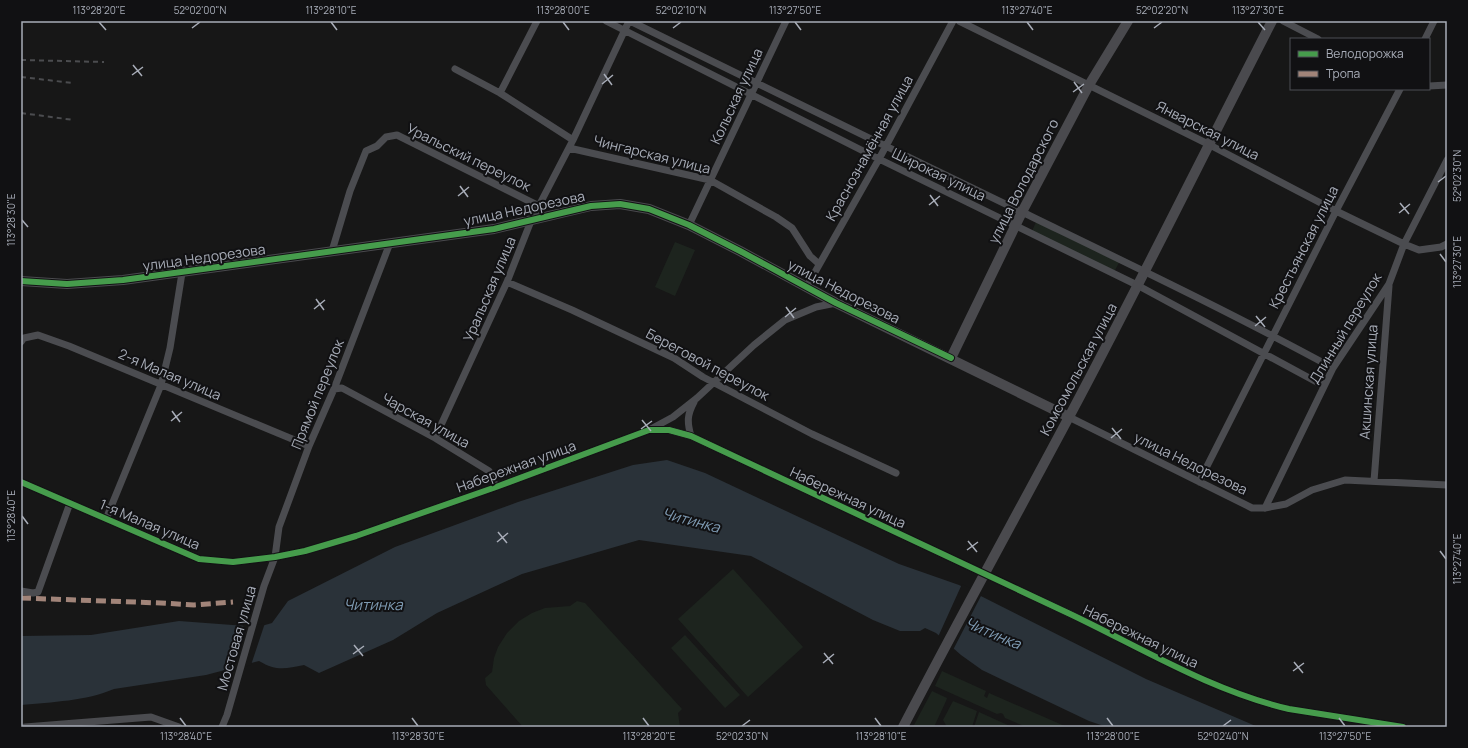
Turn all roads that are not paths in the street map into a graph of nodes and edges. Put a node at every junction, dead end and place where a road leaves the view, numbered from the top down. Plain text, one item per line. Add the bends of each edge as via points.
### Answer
1 (537, 21) edge
2 (606, 21) edge
3 (630, 21) edge
4 (786, 21) edge
5 (953, 21) edge
6 (959, 21) edge
7 (1128, 21) edge
8 (1272, 21) edge
9 (1283, 21) edge
10 (1434, 21) edge
11 (625, 31) junction
12 (1316, 38) edge
13 (1426, 38) edge
14 (455, 69) dead end
15 (757, 84) junction
16 (1089, 85) junction
17 (1430, 86) edge
18 (1447, 86) edge
19 (1399, 90) edge
20 (500, 93) junction
21 (752, 94) junction
22 (573, 140) junction
23 (1208, 144) junction
24 (886, 146) junction
25 (569, 148) junction
26 (879, 159) junction
27 (1447, 160) edge
28 (710, 180) junction
29 (539, 206) junction
30 (1336, 211) junction
31 (1022, 212) junction
32 (531, 221) junction
33 (689, 225) junction
34 (1015, 225) junction
35 (390, 244) junction
36 (1404, 244) junction
37 (1447, 244) edge
38 (332, 251) junction
39 (819, 264) junction
40 (1145, 270) junction
41 (182, 273) junction
42 (21, 281) edge
43 (507, 282) junction
44 (1389, 284) junction
45 (1137, 285) junction
46 (806, 288) junction
47 (836, 303) junction
48 (1272, 335) junction
49 (21, 342) edge
50 (1264, 352) junction
51 (951, 358) junction
52 (1333, 368) junction
53 (714, 382) junction
54 (161, 385) junction
55 (1324, 386) junction
56 (334, 389) junction
57 (697, 398) junction
58 (1069, 417) junction
59 (649, 430) junction
60 (691, 436) junction
61 (435, 438) junction
62 (309, 446) junction
63 (896, 473) dead end
64 (1374, 481) junction
65 (21, 482) edge
66 (1200, 482) junction
67 (1447, 485) edge
68 (496, 487) junction
69 (70, 503) junction
70 (1265, 508) junction
71 (106, 519) junction
72 (275, 557) junction
73 (982, 578) junction
74 (21, 591) edge
75 (25, 727) edge
76 (179, 727) edge
77 (222, 727) edge
78 (903, 727) edge
79 (1403, 727) edge

1 - 20 street
2 - 11 street, Широкая улица
3 - 11 street, Уральская улица
3 - 15 street, Широкая улица
4 - 15 street, Кольская улица
5 - 24 street, Краснознамённая улица
6 - 16 street, Январская улица
7 - 16 main road, улица Володарского
8 - 23 main road, Комсомольская улица
9 - 12 street
10 - 13 street
11 - 21 street, Широкая улица
11 - 22 street, Уральская улица
14 - 20 street, Чингарская улица
15 - 21 street, Кольская улица
15 - 24 street, Широкая улица
16 - 23 street, Январская улица
16 - 31 main road, улица Володарского
17 - 18 street
19 - 30 street, Крестьянская улица
20 - 22 street, Чингарская улица
21 - 26 street, Широкая улица
21 - 28 street, Кольская улица
22 - 25 street, Уральская улица
23 - 30 street, Январская улица
23 - 40 main road, Комсомольская улица
24 - 26 street, Краснознамённая улица
24 - 31 street, Широкая улица
25 - 28 street, Чингарская улица
25 - 29 street, Уральская улица
26 - 34 street, Широкая улица
26 - 39 street, Краснознамённая улица
27 - 36 street, Длинный переулок
28 - 33 street, Кольская улица
28 - 39 street, Чингарская улица via 792,228 810,256
29 - 32 street, Уральская улица
29 - 38 street, Уральский переулок via 397,135 386,137 377,146 366,151 350,190
30 - 36 street, Январская улица
30 - 48 street, Крестьянская улица
31 - 34 main road, улица Володарского
31 - 40 street, Широкая улица
32 - 33 main road, улица Недорезова via 591,206 620,204 648,209
32 - 35 main road, улица Недорезова
32 - 43 street, Уральская улица
33 - 46 main road, улица Недорезова
34 - 45 street, Широкая улица
34 - 51 main road, улица Володарского
35 - 38 main road, улица Недорезова
35 - 56 street, Прямой переулок
36 - 37 street, Январская улица via 1419,250
36 - 44 street, Длинный переулок
38 - 41 main road, улица Недорезова
39 - 46 street, Краснознамённая улица
40 - 45 main road, Комсомольская улица
40 - 48 street, Широкая улица
41 - 42 main road, улица Недорезова via 110,282 67,284
41 - 54 street via 170,348
43 - 53 street, Береговой переулок via 674,358
43 - 61 street, Уральская улица
44 - 52 street, Длинный переулок
44 - 64 street, Акшинская улица
45 - 50 street, Широкая улица
45 - 58 main road, Комсомольская улица
46 - 47 main road, улица Недорезова
47 - 51 main road, улица Недорезова
47 - 53 street via 816,307 785,320
48 - 50 street, Крестьянская улица
48 - 52 street, Широкая улица
49 - 54 street, 2-я Малая улица via 24,338 38,335
50 - 55 street, Широкая улица
50 - 66 street, Крестьянская улица
51 - 58 main road, улица Недорезова
52 - 55 street, Длинный переулок
53 - 57 street
53 - 63 street, Береговой переулок via 819,437
54 - 62 street, 2-я Малая улица
54 - 71 street
55 - 70 street, Длинный переулок
56 - 61 street, Чарская улица via 342,388
56 - 62 street, Прямой переулок
57 - 59 street via 673,417
57 - 60 street via 689,412 688,425
58 - 66 street, улица Недорезова
58 - 73 main road, Комсомольская улица
59 - 60 street, Набережная улица via 669,430
59 - 68 street, Набережная улица
60 - 73 street, Набережная улица
61 - 68 street, Чарская улица via 489,472
62 - 72 street, Прямой переулок via 278,531
64 - 67 street, улица Недорезова
64 - 70 street, улица Недорезова via 1345,480 1312,490 1286,504
65 - 69 street, 1-я Малая улица
66 - 70 street, улица Недорезова via 1252,508
68 - 72 street, Набережная улица via 356,536
69 - 71 street, 1-я Малая улица
69 - 74 street via 38,592
71 - 72 street, 1-я Малая улица via 199,559 233,562
72 - 77 street, Мостовая улица
73 - 78 main road, Комсомольская улица
73 - 79 street, Набережная улица via 1105,631 1211,684 1283,708
75 - 76 street via 151,717

